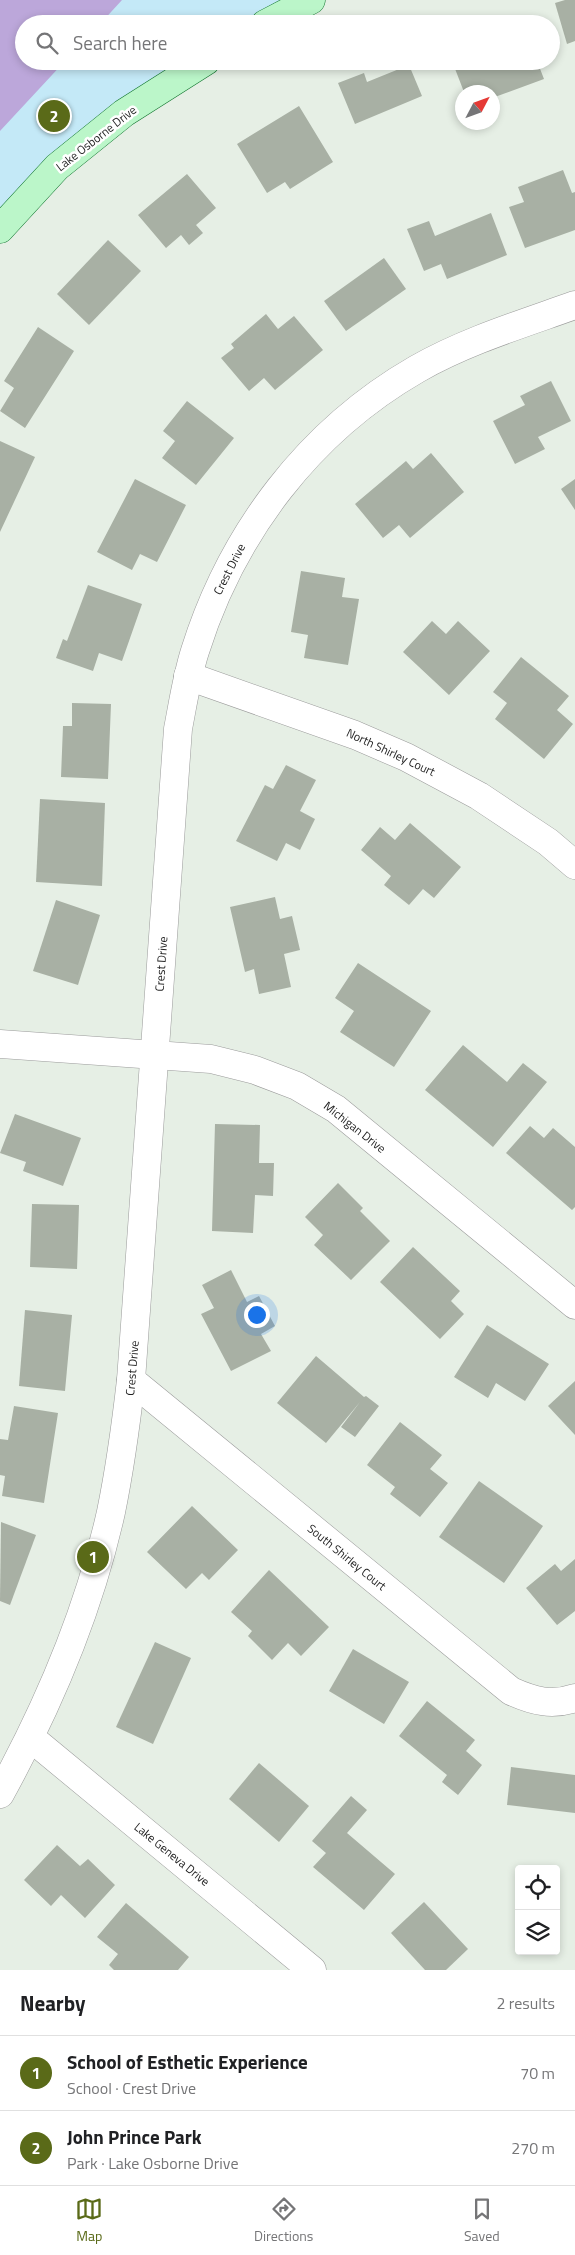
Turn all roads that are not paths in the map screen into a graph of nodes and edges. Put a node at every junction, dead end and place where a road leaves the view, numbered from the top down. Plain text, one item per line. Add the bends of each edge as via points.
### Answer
1 (311, 0) edge
2 (282, 15) edge
3 (192, 70) edge
4 (0, 229) edge
5 (575, 305) edge
6 (188, 676) junction
7 (575, 865) edge
8 (0, 1044) edge
9 (155, 1054) junction
10 (575, 1305) edge
11 (131, 1380) junction
12 (575, 1698) edge
13 (30, 1738) junction
14 (0, 1794) edge
15 (312, 1970) edge

1 - 2 street
3 - 4 street, Lake Osborne Drive via 124,113 57,168
5 - 6 street, Crest Drive via 456,350 417,369 363,405 314,448 272,497 236,552 217,590
6 - 7 street, North Shirley Court via 355,735 406,757 479,796 548,842
6 - 9 street, Crest Drive via 178,729
8 - 9 street, Michigan Drive
9 - 10 street, Michigan Drive via 211,1059 255,1070 297,1086 328,1104
9 - 11 street, Crest Drive
11 - 12 street, South Shirley Court via 511,1691 531,1700 552,1703
11 - 13 street, Crest Drive via 110,1514 88,1595 60,1674
13 - 14 street, Crest Drive
13 - 15 street, Lake Geneva Drive

